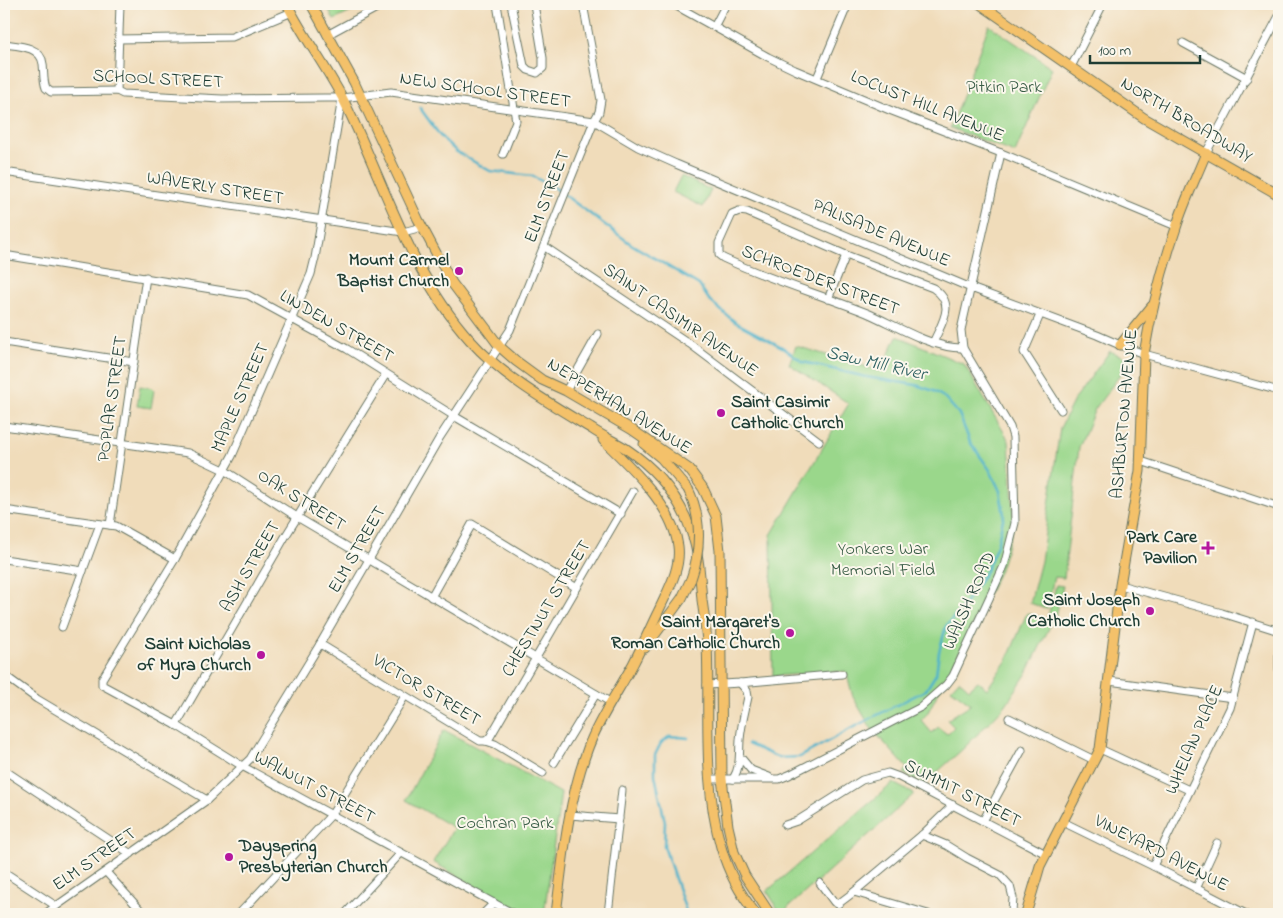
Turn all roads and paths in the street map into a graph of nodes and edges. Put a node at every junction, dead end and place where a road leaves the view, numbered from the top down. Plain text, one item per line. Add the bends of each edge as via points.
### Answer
1 (120, 4) edge
2 (310, 4) edge
3 (384, 4) edge
4 (497, 4) edge
5 (511, 4) edge
6 (534, 4) edge
7 (583, 4) edge
8 (673, 4) edge
9 (726, 4) edge
10 (848, 4) edge
11 (980, 4) edge
12 (1102, 4) edge
13 (290, 8) edge
14 (1279, 16) edge
15 (714, 27) junction
16 (327, 35) junction
17 (119, 39) junction
18 (1183, 43) dead end
19 (4, 44) edge
20 (1071, 67) junction
21 (817, 78) junction
22 (1247, 78) junction
23 (117, 91) junction
24 (361, 96) junction
25 (342, 98) junction
26 (514, 110) junction
27 (594, 122) junction
28 (1000, 153) junction
29 (1206, 153) junction
30 (503, 154) dead end
31 (4, 172) edge
32 (1279, 195) edge
33 (322, 220) junction
34 (1176, 226) junction
35 (422, 227) junction
36 (403, 232) junction
37 (545, 246) junction
38 (4, 255) edge
39 (846, 255) junction
40 (146, 277) junction
41 (971, 288) junction
42 (828, 299) junction
43 (1154, 304) junction
44 (1040, 315) junction
45 (292, 318) junction
46 (598, 334) dead end
47 (4, 342) edge
48 (933, 342) junction
49 (1120, 346) junction
50 (500, 347) junction
51 (963, 348) junction
52 (1144, 354) junction
53 (490, 361) junction
54 (134, 362) junction
55 (386, 374) junction
56 (566, 391) junction
57 (1279, 391) edge
58 (1061, 410) dead end
59 (454, 416) junction
60 (613, 419) junction
61 (4, 426) edge
62 (592, 429) junction
63 (819, 441) dead end
64 (122, 444) junction
65 (1141, 461) junction
66 (224, 470) junction
67 (634, 491) dead end
68 (1279, 507) edge
69 (4, 510) edge
70 (621, 514) junction
71 (298, 517) junction
72 (100, 524) junction
73 (110, 525) junction
74 (4, 558) edge
75 (175, 560) junction
76 (370, 560) junction
77 (83, 571) junction
78 (1120, 585) junction
79 (577, 588) junction
80 (432, 597) junction
81 (1253, 622) junction
82 (62, 627) dead end
83 (1279, 631) edge
84 (320, 644) junction
85 (1279, 654) edge
86 (535, 657) junction
87 (632, 664) junction
88 (1279, 668) edge
89 (842, 674) dead end
90 (4, 675) edge
91 (1109, 680) junction
92 (760, 681) junction
93 (721, 683) junction
94 (740, 683) junction
95 (707, 684) junction
96 (102, 685) joint
97 (596, 694) junction
98 (405, 696) junction
99 (748, 697) junction
100 (1233, 698) junction
101 (610, 702) junction
102 (1009, 718) dead end
103 (176, 725) junction
104 (486, 741) junction
105 (1100, 749) junction
106 (1022, 750) dead end
107 (741, 758) junction
108 (1094, 760) junction
109 (554, 764) dead end
110 (242, 766) junction
111 (4, 770) edge
112 (543, 772) dead end
113 (710, 779) junction
114 (722, 779) junction
115 (733, 779) junction
116 (779, 779) junction
117 (622, 790) dead end
118 (1189, 790) junction
119 (207, 800) junction
120 (952, 805) junction
121 (332, 814) junction
122 (570, 815) junction
123 (619, 819) junction
124 (983, 821) junction
125 (1063, 822) junction
126 (785, 825) dead end
127 (922, 835) junction
128 (1218, 843) dead end
129 (401, 853) junction
130 (131, 854) junction
131 (1046, 854) junction
132 (1153, 866) junction
133 (4, 872) edge
134 (106, 872) junction
135 (820, 883) dead end
136 (1196, 889) junction
137 (854, 892) junction
138 (494, 903) junction
139 (56, 906) junction
140 (1011, 913) edge
141 (45, 914) edge
142 (144, 914) edge
143 (239, 914) edge
144 (345, 914) edge
145 (483, 914) edge
146 (514, 914) edge
147 (556, 914) edge
148 (608, 914) edge
149 (756, 914) edge
150 (770, 914) edge
151 (928, 914) edge
152 (1026, 914) edge
153 (1246, 914) edge

1 - 17 street
2 - 16 main road, NEPPERHAN AVENUE
3 - 16 street
4 - 26 street
5 - 6 street via 524,66 537,73 544,68 544,58
7 - 27 street via 602,100
8 - 15 street, LOCUST HILL AVENUE
9 - 15 street
10 - 21 street
11 - 20 main road, NORTH BROADWAY
12 - 20 street
13 - 17 street via 232,36
13 - 25 main road, NEPPERHAN AVENUE
14 - 22 street, ASHBURTON AVENUE
15 - 21 street, LOCUST HILL AVENUE via 768,57
16 - 24 main road, NEPPERHAN AVENUE
17 - 23 street
18 - 22 street
19 - 23 street, SCHOOL STREET via 36,52 43,64 46,88 51,92
20 - 29 main road, NORTH BROADWAY via 1144,118
21 - 28 street, LOCUST HILL AVENUE
22 - 29 street, ASHBURTON AVENUE
23 - 25 street, SCHOOL STREET via 123,94 222,99
24 - 25 street, NEW SCHOOL STREET
24 - 26 street, NEW SCHOOL STREET via 390,92
24 - 35 main road, NEPPERHAN AVENUE
25 - 33 street, MAPLE STREET
25 - 36 main road, NEPPERHAN AVENUE
26 - 27 street, NEW SCHOOL STREET
26 - 30 street via 516,121
27 - 37 street, ELM STREET
27 - 41 street, PALISADE AVENUE via 676,164
28 - 34 street, LOCUST HILL AVENUE
28 - 41 street, WALSH ROAD
29 - 32 main road, NORTH BROADWAY
29 - 34 main road, ASHBURTON AVENUE
31 - 33 street, WAVERLY STREET
33 - 36 street, WAVERLY STREET
33 - 45 street, MAPLE STREET via 311,274
34 - 43 main road, ASHBURTON AVENUE
35 - 36 street, WAVERLY STREET
35 - 50 main road, NEPPERHAN AVENUE via 452,283
36 - 53 main road, NEPPERHAN AVENUE via 440,302
37 - 50 street, ELM STREET
37 - 63 street, SAINT CASIMIR AVENUE via 690,344
38 - 40 street, LINDEN STREET
39 - 42 street
39 - 42 street, SCHROEDER STREET via 747,212 736,212 728,221 718,250 723,258
39 - 48 street, SCHROEDER STREET via 941,293 947,307
40 - 45 street, LINDEN STREET via 248,295
40 - 54 street, POPLAR STREET
41 - 44 street, PALISADE AVENUE
41 - 51 street, WALSH ROAD via 961,330
42 - 48 street, SCHROEDER STREET
43 - 49 main road
43 - 52 main road, ASHBURTON AVENUE
44 - 49 street, PALISADE AVENUE
44 - 58 street via 1024,352
45 - 55 street, LINDEN STREET
45 - 66 street, MAPLE STREET
46 - 56 street
47 - 54 street
48 - 51 street, SCHROEDER STREET via 949,348
49 - 52 street, PALISADE AVENUE
50 - 53 street, ELM STREET
50 - 56 main road, NEPPERHAN AVENUE via 542,380
51 - 116 street, WALSH ROAD via 1013,437 1015,523 1004,566 946,686 921,707
52 - 57 street, PALISADE AVENUE
52 - 65 main road, ASHBURTON AVENUE
53 - 59 street, ELM STREET
53 - 62 main road, NEPPERHAN AVENUE via 530,391
54 - 64 street, POPLAR STREET
55 - 59 street, LINDEN STREET
55 - 71 street, ASH STREET
56 - 60 main road, NEPPERHAN AVENUE
59 - 70 street, LINDEN STREET
59 - 76 street, ELM STREET
60 - 87 main road, bridge via 661,458 688,489 697,518 699,541 691,580 682,598
60 - 93 main road, NEPPERHAN AVENUE via 689,469 703,488 716,516 720,551
61 - 64 street, OAK STREET
62 - 87 main road via 638,474 664,509 678,546 674,579
62 - 95 main road, NEPPERHAN AVENUE via 648,466 668,486 680,506 690,529 700,576
64 - 66 street, OAK STREET via 188,453
64 - 73 street, POPLAR STREET
65 - 68 street
65 - 78 main road, ASHBURTON AVENUE
66 - 71 street, OAK STREET
66 - 75 street, MAPLE STREET
67 - 70 street, CHESTNUT STREET
69 - 72 street
70 - 79 street, CHESTNUT STREET
71 - 76 street, OAK STREET
71 - 103 street, ASH STREET
72 - 73 street
72 - 77 street
73 - 75 street via 125,530
74 - 77 street
75 - 96 street, MAPLE STREET via 102,679
76 - 80 street, OAK STREET
76 - 84 street, ELM STREET
77 - 82 street
78 - 81 street
78 - 91 main road, ASHBURTON AVENUE
79 - 80 street via 472,524
79 - 86 street, CHESTNUT STREET
80 - 86 street, OAK STREET
81 - 83 street
81 - 100 street, WHELAN PLACE
84 - 98 street, VICTOR STREET
84 - 110 street, ELM STREET via 250,759
85 - 88 street
86 - 97 street, OAK STREET
86 - 104 street, CHESTNUT STREET
87 - 101 main road
89 - 92 street
90 - 119 street via 37,699
91 - 100 street
91 - 105 main road, ASHBURTON AVENUE
92 - 94 street
92 - 99 street via 753,686
93 - 94 street
93 - 95 street
93 - 114 main road, NEPPERHAN AVENUE
94 - 99 street
95 - 113 main road, NEPPERHAN AVENUE
96 - 103 street, WALNUT STREET
97 - 101 street, OAK STREET
97 - 109 street
98 - 104 street, VICTOR STREET via 480,742
98 - 121 street
99 - 107 street via 740,740
100 - 118 street, WHELAN PLACE
101 - 122 main road via 588,747
102 - 108 street
103 - 110 street, WALNUT STREET
104 - 112 street, VICTOR STREET
105 - 108 main road, ASHBURTON AVENUE
105 - 118 street
106 - 124 street
107 - 115 street
107 - 116 street via 751,770
108 - 125 main road, ASHBURTON AVENUE
110 - 119 street, ELM STREET
110 - 121 street, WALNUT STREET
111 - 130 street
113 - 114 street, WALSH ROAD
113 - 149 main road, NEPPERHAN AVENUE via 721,848 737,886
114 - 115 street, WALSH ROAD
114 - 150 main road, NEPPERHAN AVENUE via 734,852 745,876
115 - 116 street, WALSH ROAD
117 - 123 street
118 - 132 street, WHELAN PLACE
119 - 130 street, ELM STREET
120 - 124 street, SUMMIT STREET
120 - 126 street, SUMMIT STREET via 888,773 862,780 797,821
120 - 127 street
121 - 129 street, WALNUT STREET
121 - 143 street
122 - 123 street
122 - 147 main road
123 - 148 street
124 - 131 street, SUMMIT STREET
125 - 131 main road, ASHBURTON AVENUE
125 - 132 street, VINEYARD AVENUE
127 - 137 street
127 - 140 street via 946,844 1000,874 1010,886 1013,898
128 - 136 street
129 - 138 street, WALNUT STREET
129 - 144 street
130 - 134 street, ELM STREET
131 - 152 main road, ASHBURTON AVENUE via 1034,882
132 - 136 street, VINEYARD AVENUE
133 - 139 street
134 - 139 street, ELM STREET
134 - 142 street
135 - 137 street via 838,904
136 - 153 street, VINEYARD AVENUE
137 - 151 street
138 - 145 street
138 - 146 street, WALNUT STREET
139 - 141 street, ELM STREET
140 - 152 street

